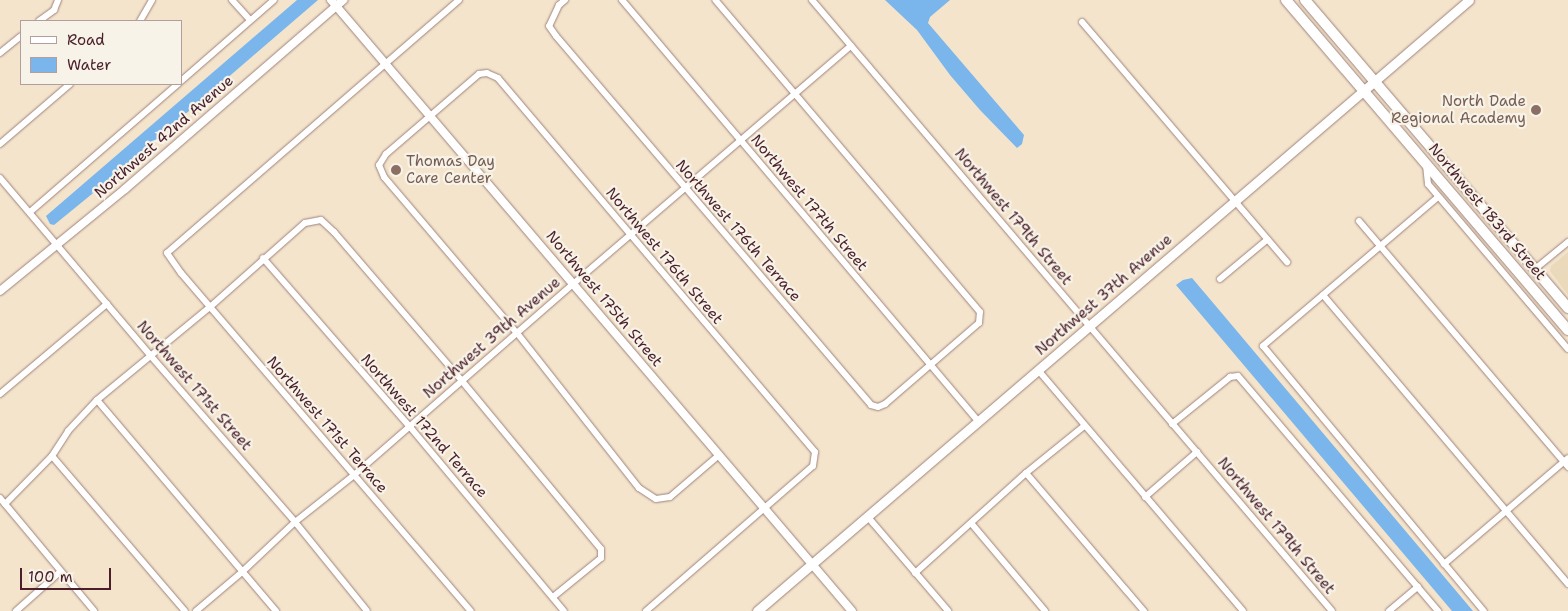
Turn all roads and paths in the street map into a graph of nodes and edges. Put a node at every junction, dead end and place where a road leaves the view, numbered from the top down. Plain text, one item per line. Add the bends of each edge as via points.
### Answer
1 (58, 0) edge
2 (152, 0) edge
3 (232, 0) edge
4 (274, 0) edge
5 (343, 0) edge
6 (459, 0) edge
7 (566, 0) edge
8 (622, 0) edge
9 (715, 0) edge
10 (812, 0) edge
11 (1286, 0) edge
12 (1304, 0) edge
13 (1469, 0) edge
14 (334, 3) edge
15 (40, 20) edge
16 (141, 20) edge
17 (250, 20) junction
18 (1082, 22) dead end
19 (20, 37) edge
20 (851, 46) junction
21 (0, 53) edge
22 (385, 64) junction
23 (182, 80) edge
24 (1374, 81) junction
25 (69, 85) edge
26 (177, 85) edge
27 (1363, 90) junction
28 (796, 94) junction
29 (430, 116) junction
30 (740, 141) junction
31 (0, 144) edge
32 (1426, 164) junction
33 (0, 178) edge
34 (685, 190) junction
35 (1438, 197) junction
36 (1235, 200) junction
37 (30, 212) junction
38 (1359, 221) dead end
39 (630, 237) junction
40 (1268, 239) junction
41 (1568, 242) edge
42 (57, 244) junction
43 (1380, 246) junction
44 (263, 258) junction
45 (1287, 262) dead end
46 (1512, 264) junction
47 (1535, 269) junction
48 (1220, 279) dead end
49 (573, 284) junction
50 (0, 291) edge
51 (1323, 295) junction
52 (107, 304) junction
53 (210, 307) junction
54 (1568, 308) edge
55 (1089, 326) junction
56 (1568, 330) edge
57 (517, 333) junction
58 (1568, 349) edge
59 (150, 356) junction
60 (931, 365) junction
61 (1038, 370) junction
62 (462, 381) junction
63 (0, 394) edge
64 (97, 400) junction
65 (978, 421) junction
66 (1172, 424) junction
67 (1084, 426) junction
68 (410, 427) junction
69 (1197, 452) junction
70 (719, 455) junction
71 (52, 456) junction
72 (1566, 462) edge
73 (1026, 473) junction
74 (354, 475) junction
75 (1145, 497) junction
76 (0, 498) edge
77 (5, 504) junction
78 (765, 508) junction
79 (1506, 511) junction
80 (867, 516) junction
81 (295, 522) junction
82 (971, 523) junction
83 (812, 564) junction
84 (1444, 564) junction
85 (60, 572) junction
86 (242, 572) junction
87 (915, 573) junction
88 (1568, 584) edge
89 (1418, 587) junction
90 (554, 598) junction
91 (16, 611) edge
92 (94, 611) edge
93 (185, 611) edge
94 (196, 611) edge
95 (276, 611) edge
96 (367, 611) edge
97 (470, 611) edge
98 (564, 611) edge
99 (646, 611) edge
100 (757, 611) edge
101 (852, 611) edge
102 (948, 611) edge
103 (1045, 611) edge
104 (1144, 611) edge
105 (1243, 611) edge
106 (1332, 611) edge
107 (1390, 611) edge
108 (1438, 611) edge
109 (1484, 611) edge

1 - 15 street via 54,10
2 - 16 street
3 - 17 street
4 - 17 street
5 - 14 street, Northwest 42nd Avenue
6 - 22 street
7 - 34 street, Northwest 176th Terrace via 559,5 550,26
8 - 30 street, Northwest 177th Street
9 - 28 street
10 - 20 street, Northwest 179th Street
11 - 27 main road, Northwest 183rd Street
12 - 24 main road, Northwest 183rd Street
13 - 24 main road, Northwest 37th Avenue
14 - 22 street, Northwest 175th Street
14 - 42 street, Northwest 42nd Avenue via 125,189
17 - 23 street
18 - 36 street
19 - 21 street
20 - 28 street, Northwest 39th Avenue
20 - 55 street, Northwest 179th Street
22 - 29 street, Northwest 175th Street
22 - 53 street, Northwest 171st Terrace via 167,254
24 - 27 main road, Northwest 37th Avenue
24 - 47 main road, Northwest 183rd Street
25 - 31 street
26 - 37 street
27 - 32 main road, Northwest 183rd Street
27 - 36 main road, Northwest 37th Avenue
28 - 30 street, Northwest 39th Avenue
28 - 60 street via 980,312 979,323
29 - 39 street, Northwest 176th Street via 479,74 487,73 498,78
29 - 49 street, Northwest 175th Street
29 - 57 street via 386,154 379,165 384,177
30 - 34 street, Northwest 39th Avenue
30 - 60 street, Northwest 177th Street
32 - 35 street via 1428,184
32 - 46 main road, Northwest 183rd Street
33 - 37 street, Northwest 171st Street
34 - 39 street, Northwest 39th Avenue
34 - 60 street, Northwest 176th Terrace via 871,405 885,404
35 - 43 street
35 - 58 street
36 - 40 street
36 - 55 main road, Northwest 37th Avenue
37 - 42 street, Northwest 171st Street
38 - 43 street
39 - 49 street, Northwest 39th Avenue
39 - 78 street, Northwest 176th Street via 814,452 813,466
40 - 45 street
40 - 48 street
41 - 47 street
42 - 50 street, Northwest 42nd Avenue
42 - 52 street, Northwest 171st Street
43 - 51 street
43 - 72 street
44 - 53 street
44 - 62 street via 305,223 321,220
44 - 68 street, Northwest 172nd Terrace
46 - 47 main road
46 - 56 main road, Northwest 183rd Street
47 - 54 main road, Northwest 183rd Street
49 - 57 street, Northwest 39th Avenue
49 - 70 street, Northwest 175th Street
51 - 79 street
51 - 84 street via 1263,346
52 - 59 street, Northwest 171st Street
52 - 63 street
53 - 59 street
53 - 74 street, Northwest 171st Terrace
55 - 61 main road, Northwest 37th Avenue
55 - 66 street, Northwest 179th Street
57 - 62 street, Northwest 39th Avenue
57 - 70 street via 639,488 656,499 670,497
59 - 64 street
59 - 81 street, Northwest 171st Street
60 - 65 street, Northwest 177th Street
61 - 65 main road, Northwest 37th Avenue
61 - 67 street
62 - 68 street, Northwest 39th Avenue
62 - 90 street via 601,549 601,558
64 - 71 street via 68,431
64 - 86 street
65 - 80 main road, Northwest 37th Avenue
66 - 69 street, Northwest 179th Street
66 - 89 street via 1230,377 1238,376
67 - 73 street
67 - 75 street
68 - 74 street, Northwest 39th Avenue
68 - 90 street, Northwest 172nd Terrace
69 - 75 street
69 - 106 street, Northwest 179th Street
70 - 78 street, Northwest 175th Street
71 - 77 street
71 - 93 street
72 - 79 street
73 - 82 street
73 - 104 street
74 - 81 street, Northwest 39th Avenue
74 - 97 street, Northwest 171st Terrace
75 - 105 street
76 - 77 street
77 - 85 street
78 - 83 street, Northwest 175th Street
78 - 99 street
79 - 84 street
79 - 88 street
80 - 83 main road, Northwest 37th Avenue
80 - 87 street
81 - 86 street, Northwest 39th Avenue
81 - 96 street, Northwest 171st Street
82 - 87 street
82 - 103 street
83 - 100 main road, Northwest 37th Avenue
83 - 101 street, Northwest 175th Street
84 - 109 street
85 - 91 street
85 - 92 street
86 - 94 street, Northwest 39th Avenue
86 - 95 street
87 - 102 street
89 - 107 street
89 - 108 street
90 - 98 street, Northwest 172nd Terrace

